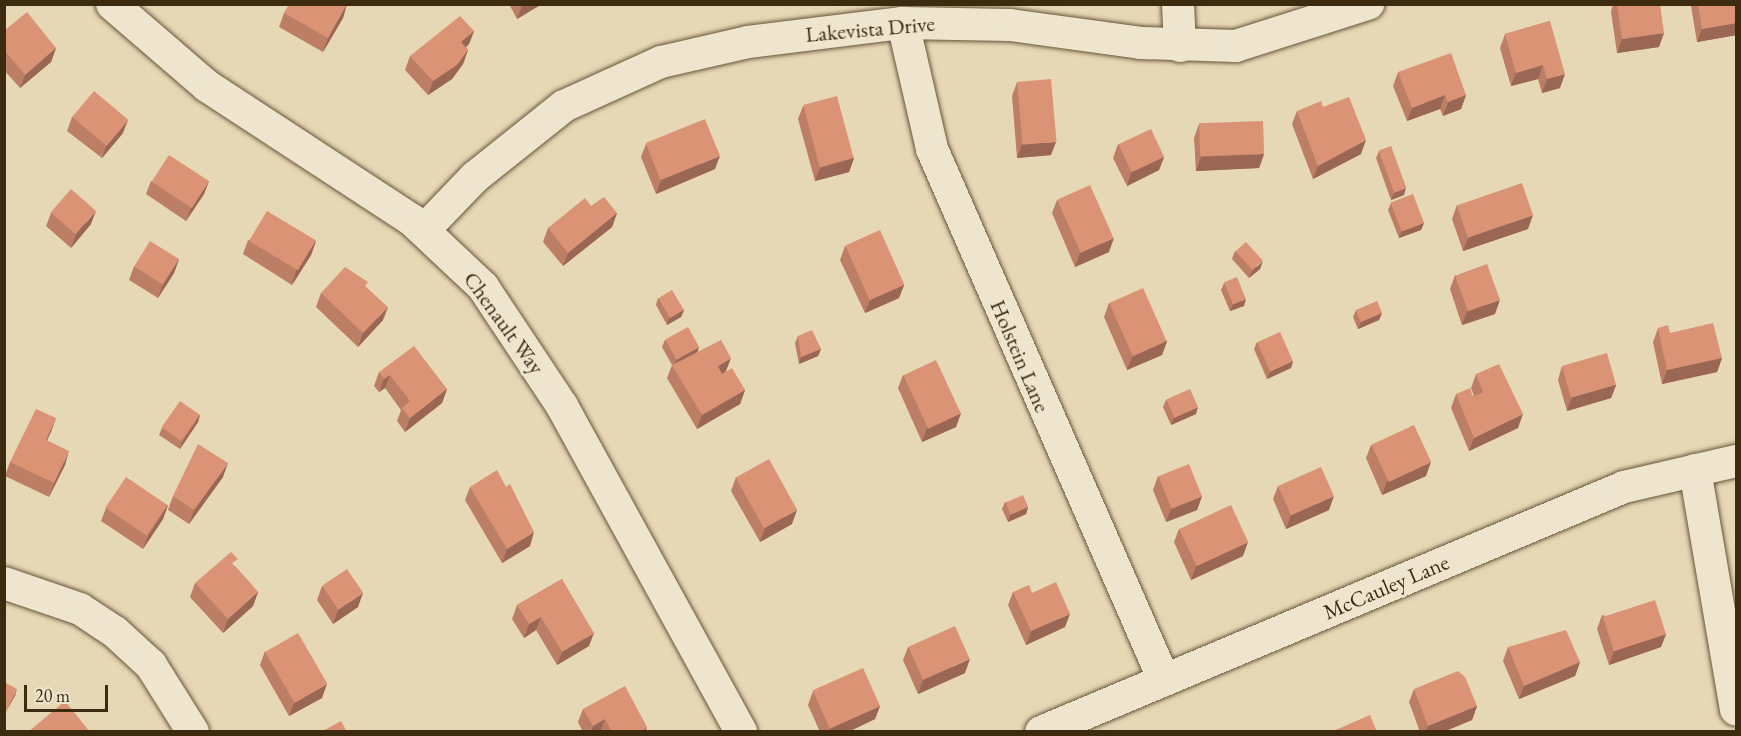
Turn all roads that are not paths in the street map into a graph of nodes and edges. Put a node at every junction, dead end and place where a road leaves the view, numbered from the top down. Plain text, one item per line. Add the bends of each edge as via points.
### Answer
1 (112, 4) edge
2 (1178, 4) edge
3 (1368, 4) edge
4 (903, 23) junction
5 (1180, 45) junction
6 (424, 230) junction
7 (1737, 461) edge
8 (1695, 470) junction
9 (4, 583) edge
10 (1164, 680) junction
11 (1737, 710) edge
12 (193, 732) edge
13 (741, 732) edge
14 (1041, 732) edge

1 - 6 street, Chenault Way via 207,86
2 - 5 street
3 - 5 street, Lakevista Drive via 1236,46
4 - 5 street, Lakevista Drive via 1010,25
4 - 6 street, Lakevista Drive via 748,42 661,62 611,81 518,140
4 - 10 street, Holstein Lane via 932,149
6 - 13 street, Chenault Way via 483,288 562,406
7 - 8 street, McCauley Lane
8 - 10 street, McCauley Lane via 1624,487
8 - 11 street
9 - 12 street via 69,604 115,632 151,665
10 - 14 street, McCauley Lane

